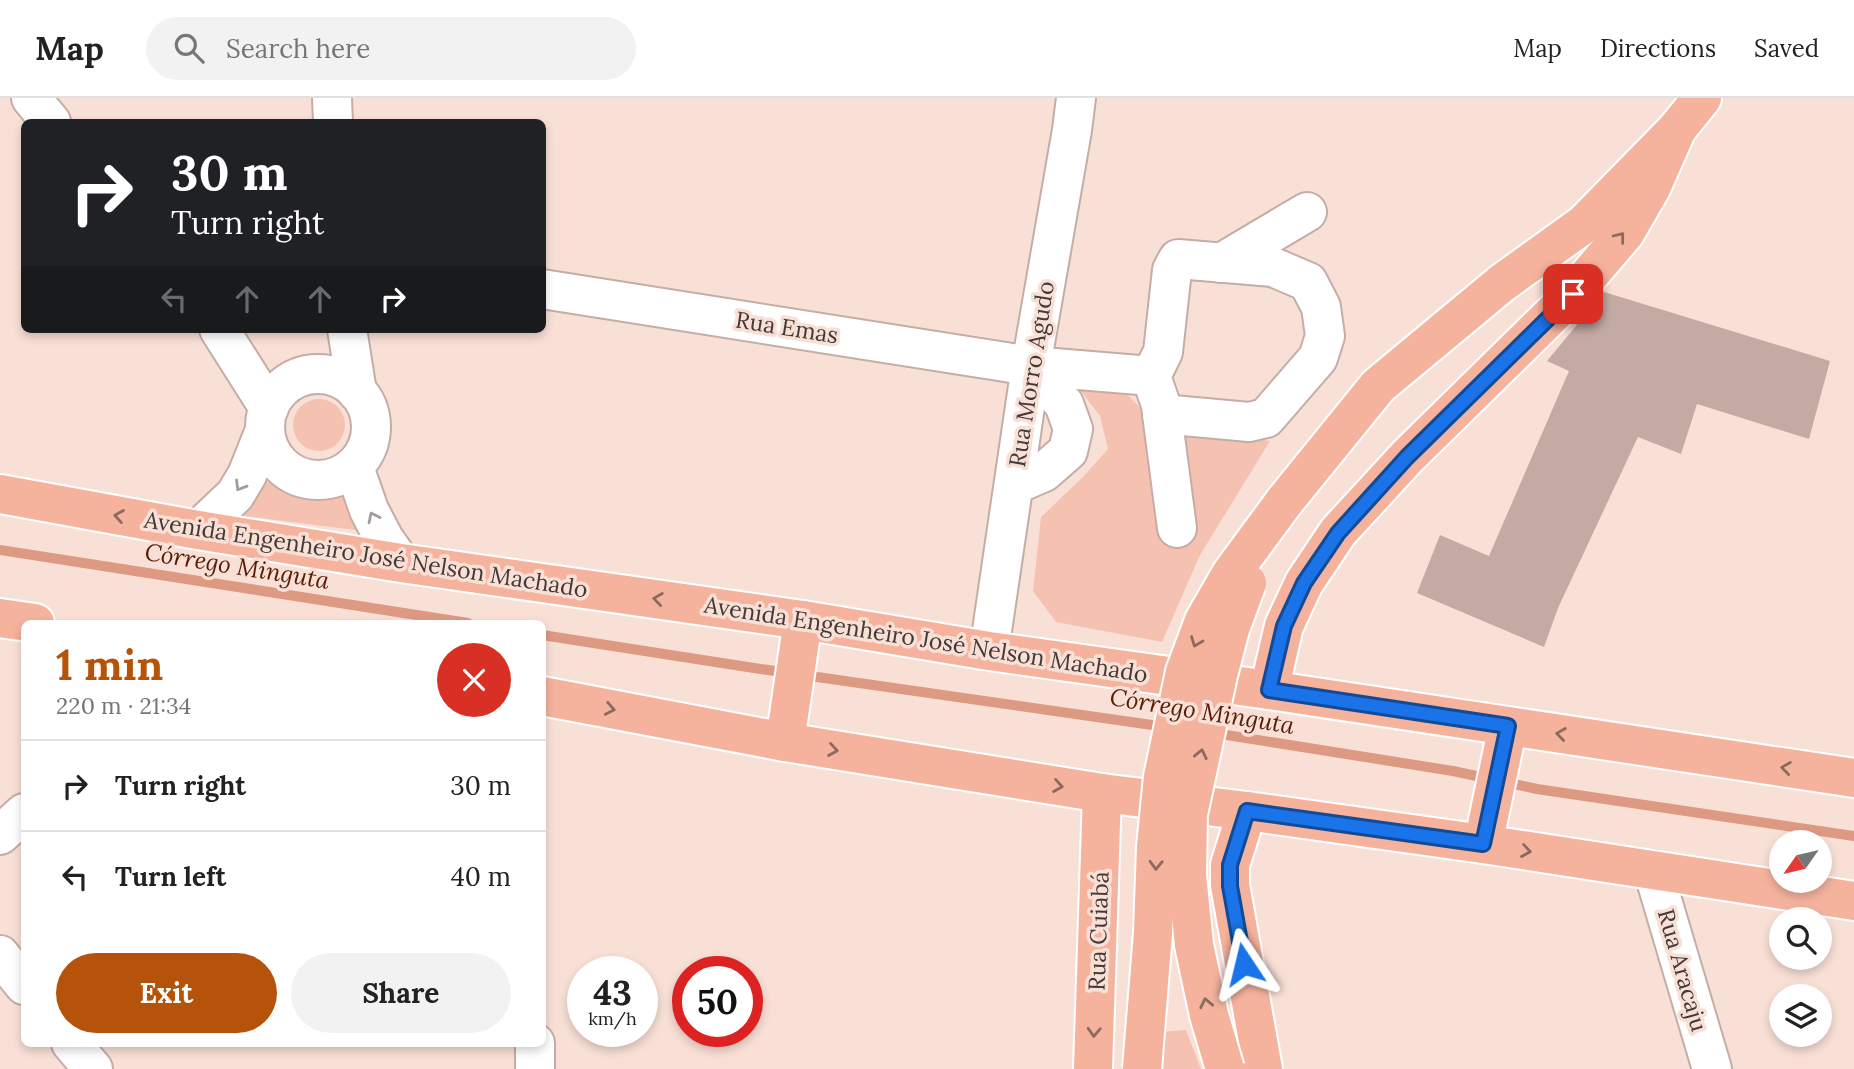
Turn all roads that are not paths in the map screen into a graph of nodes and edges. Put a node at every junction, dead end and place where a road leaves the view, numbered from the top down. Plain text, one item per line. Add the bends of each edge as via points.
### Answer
1 (31, 98) edge
2 (332, 98) edge
3 (1076, 98) edge
4 (1702, 98) edge
5 (48, 119) edge
6 (333, 119) edge
7 (1677, 129) junction
8 (1307, 212) dead end
9 (1221, 263) junction
10 (546, 290) edge
11 (223, 333) edge
12 (325, 333) edge
13 (348, 333) edge
14 (1031, 366) junction
15 (1151, 376) junction
16 (357, 391) junction
17 (284, 399) junction
18 (1162, 414) junction
19 (355, 467) junction
20 (1014, 485) junction
21 (0, 495) edge
22 (1284, 502) junction
23 (1177, 528) dead end
24 (198, 530) junction
25 (401, 563) junction
26 (0, 618) edge
27 (21, 621) edge
28 (801, 634) junction
29 (989, 651) junction
30 (1269, 690) junction
31 (546, 697) edge
32 (1505, 741) junction
33 (785, 742) junction
34 (1854, 778) edge
35 (1102, 793) junction
36 (1247, 811) junction
37 (21, 816) edge
38 (0, 835) edge
39 (1483, 844) junction
40 (1653, 870) junction
41 (1854, 901) edge
42 (0, 955) edge
43 (21, 981) edge
44 (74, 1047) edge
45 (535, 1047) edge
46 (93, 1069) edge
47 (536, 1069) edge
48 (1093, 1069) edge
49 (1142, 1069) edge
50 (1224, 1069) edge
51 (1263, 1069) edge
52 (1712, 1069) edge

1 - 5 street
2 - 6 street
3 - 14 street, Rua Morro Agudo
4 - 7 main road
7 - 22 main road via 1584,224 1502,283 1378,386
30 -> 7 main road via 1284,626 1304,583 1338,533 1407,457 1582,284 1625,233
8 - 9 street
9 - 15 street via 1178,259 1172,270 1163,352
9 - 18 street via 1273,267 1308,282 1323,317 1325,336 1318,358 1266,418 1249,422
10 - 14 street, Rua Emas
11 - 17 street
12 - 17 street
13 - 16 street
14 - 15 street, Rua Emas
14 - 20 street, Rua Morro Agudo
14 - 20 street via 1064,404 1073,429 1068,451 1044,472
15 - 18 street
16 - 17 street via 338,378
16 - 19 street via 371,422 365,454
17 - 19 street via 270,450 282,466 298,477 318,481
17 -> 24 street via 235,495
18 - 23 street
25 -> 19 street via 369,510
20 - 29 street, Rua Morro Agudo
24 -> 21 main road, Avenida Engenheiro José Nelson Machado
22 -> 49 main road, bridge via 1231,574 1204,621 1185,671 1163,777
50 -> 22 main road, bridge via 1194,945 1187,875 1188,814 1230,629
24 - 25 main road, Avenida Engenheiro José Nelson Machado
28 -> 25 main road, Avenida Engenheiro José Nelson Machado
26 - 27 main road
28 - 29 main road, Avenida Engenheiro José Nelson Machado
28 - 33 main road
29 - 30 main road, Avenida Engenheiro José Nelson Machado
30 - 32 main road, Avenida Engenheiro José Nelson Machado
31 -> 33 main road
34 -> 32 main road, Avenida Engenheiro José Nelson Machado
32 - 39 main road
33 -> 35 main road
35 - 36 main road
35 -> 48 main road, Rua Cuiabá
36 - 39 main road
36 - 51 main road via 1230,865 1230,886
37 - 38 street
39 -> 40 main road
40 - 41 main road
40 - 52 street, Rua Aracaju
42 - 43 street
44 - 46 street
45 - 47 street

